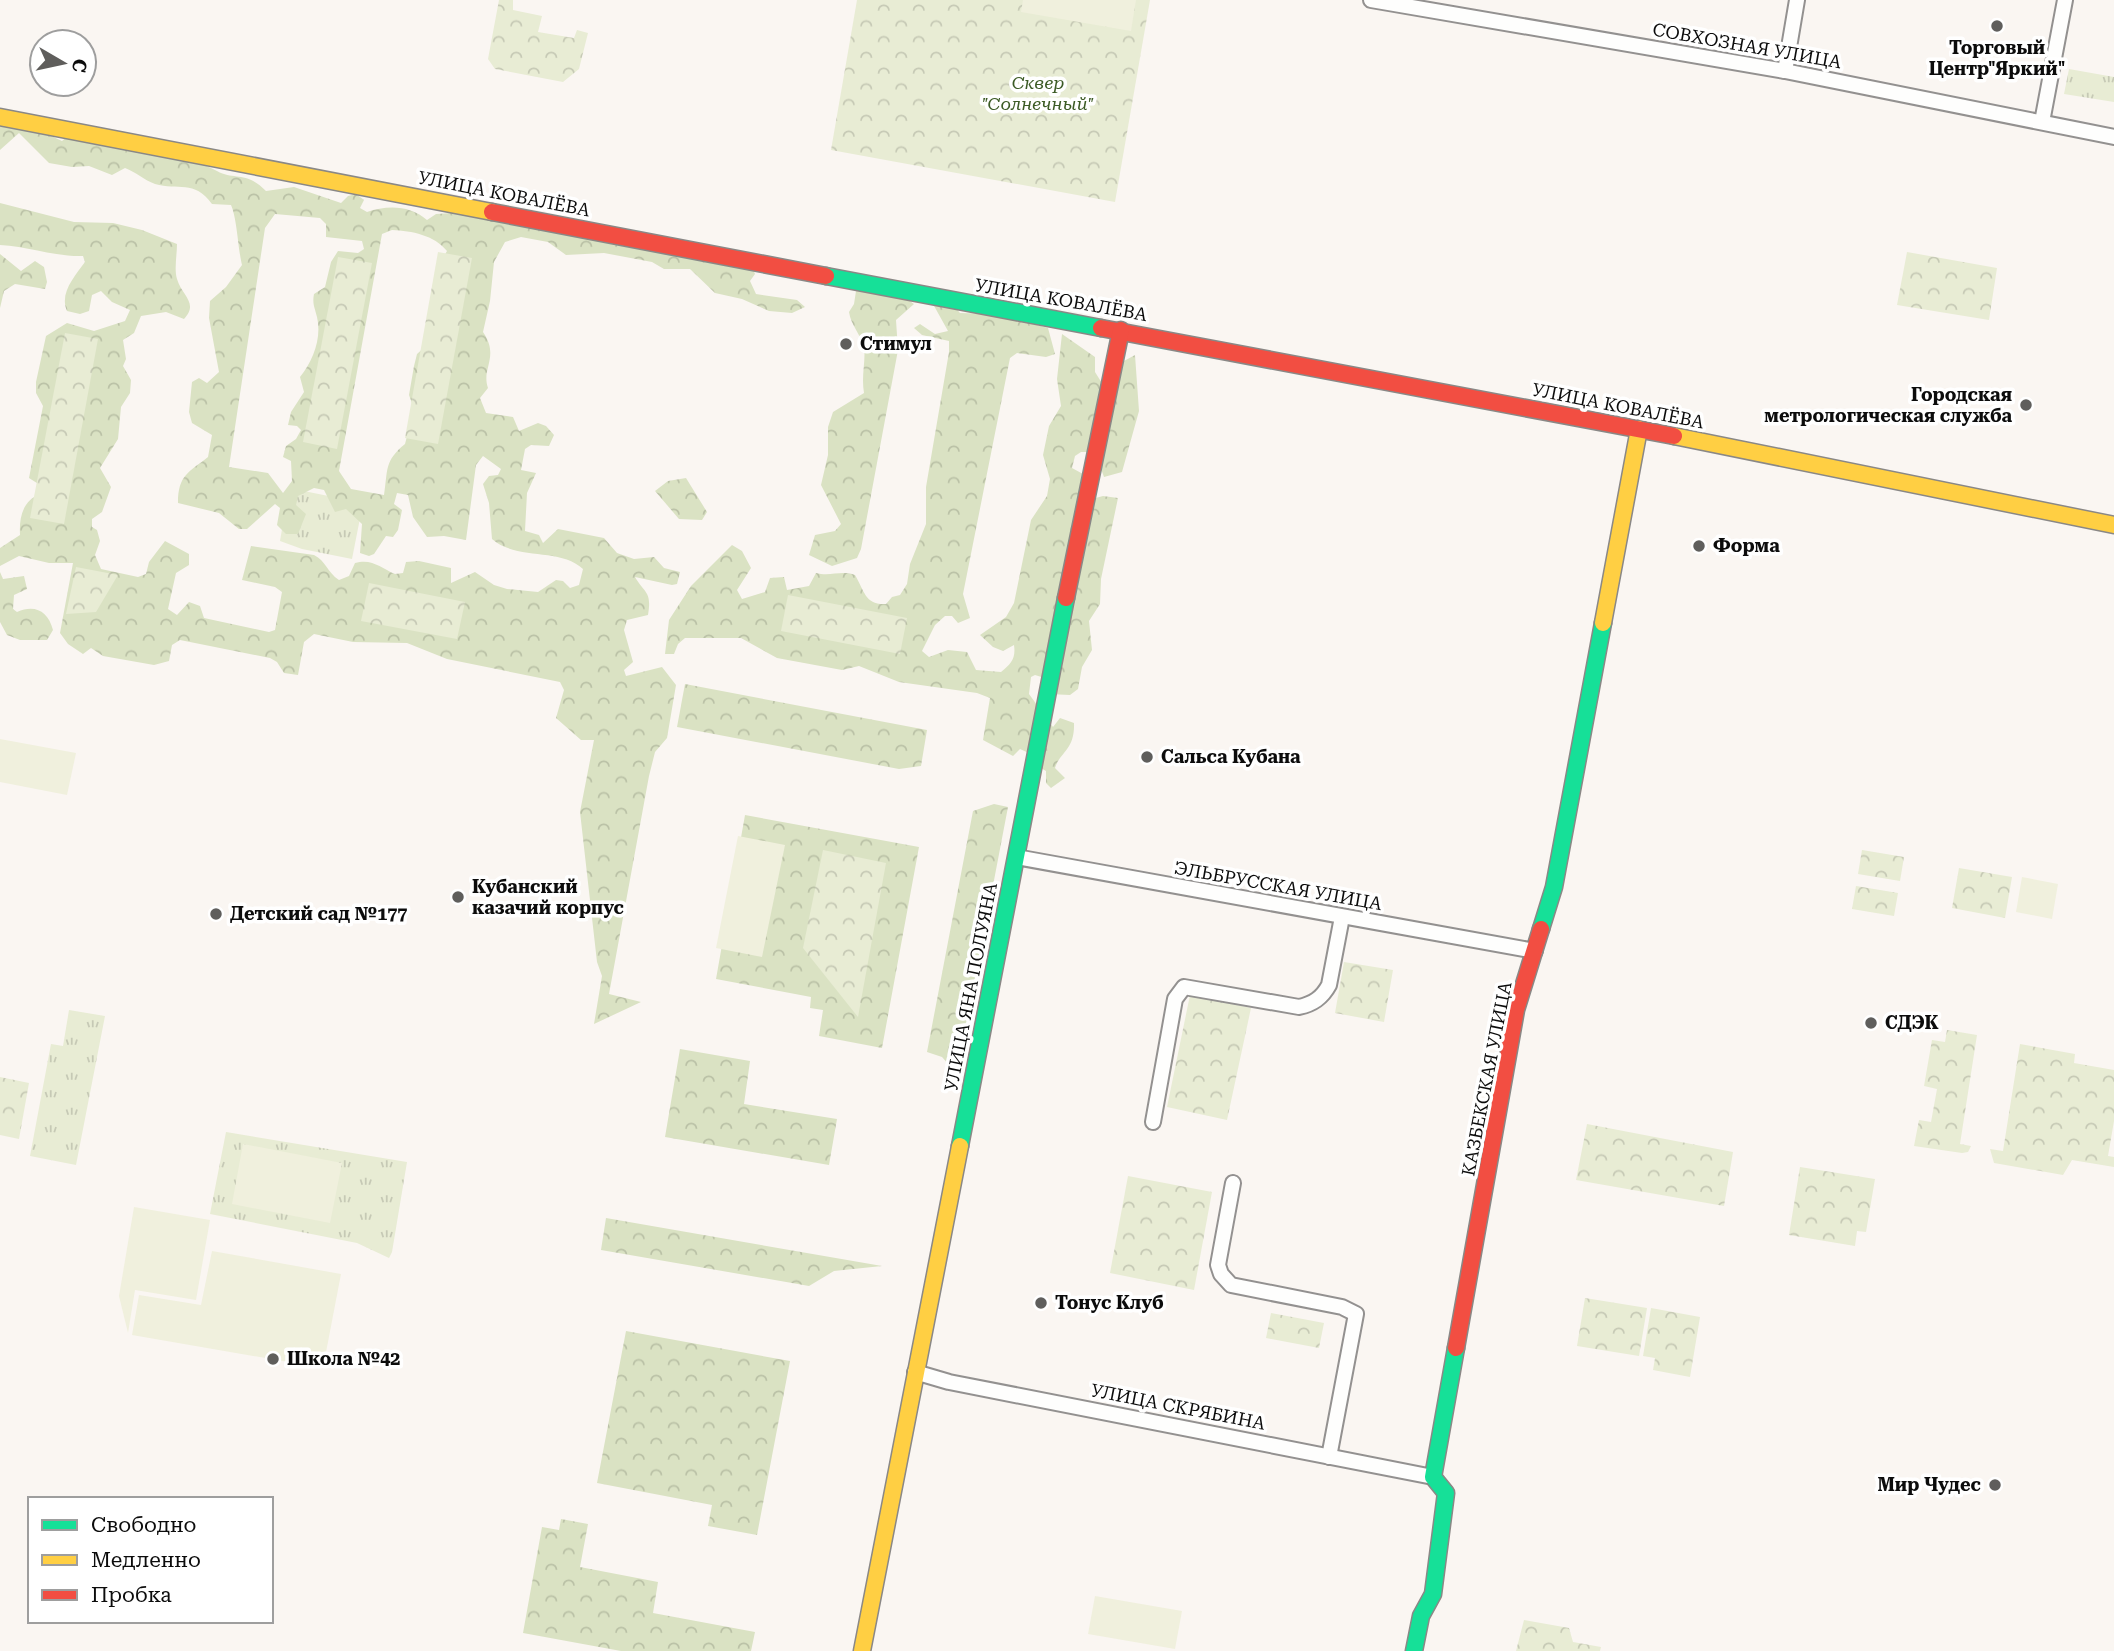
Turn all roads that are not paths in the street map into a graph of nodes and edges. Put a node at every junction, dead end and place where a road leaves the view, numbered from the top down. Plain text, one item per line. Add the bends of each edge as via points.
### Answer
1 (1371, 0) edge
2 (1797, 0) edge
3 (2065, 0) edge
4 (1785, 71) junction
5 (0, 117) edge
6 (2042, 122) junction
7 (2114, 137) edge
8 (1121, 330) junction
9 (1639, 429) junction
10 (2114, 525) edge
11 (1016, 857) junction
12 (1342, 917) junction
13 (1535, 951) junction
14 (1153, 1122) dead end
15 (1233, 1184) dead end
16 (915, 1373) junction
17 (1329, 1457) junction
18 (1433, 1477) junction
19 (862, 1651) edge
20 (1414, 1651) edge

1 - 4 street, СОВХОЗНАЯ УЛИЦА
2 - 4 street
3 - 6 street
4 - 6 street, СОВХОЗНАЯ УЛИЦА
5 - 8 street, УЛИЦА КОВАЛЁВА
6 - 7 street, СОВХОЗНАЯ УЛИЦА
8 - 9 street, УЛИЦА КОВАЛЁВА
8 - 11 street, УЛИЦА ЯНА ПОЛУЯНА
9 - 10 street, УЛИЦА КОВАЛЁВА
9 - 13 street, КАЗБЕКСКАЯ УЛИЦА via 1554,887
11 - 12 street, ЭЛЬБРУССКАЯ УЛИЦА
11 - 16 street, УЛИЦА ЯНА ПОЛУЯНА
12 - 13 street, ЭЛЬБРУССКАЯ УЛИЦА
12 - 14 street via 1329,985 1307,1005 1184,987 1175,999
13 - 18 street, КАЗБЕКСКАЯ УЛИЦА via 1516,1010
15 - 17 street via 1219,1265 1225,1280 1356,1314
16 - 17 street, УЛИЦА СКРЯБИНА
16 - 19 street, УЛИЦА ЯНА ПОЛУЯНА
17 - 18 street, УЛИЦА СКРЯБИНА
18 - 20 street via 1446,1493 1433,1594 1421,1616

